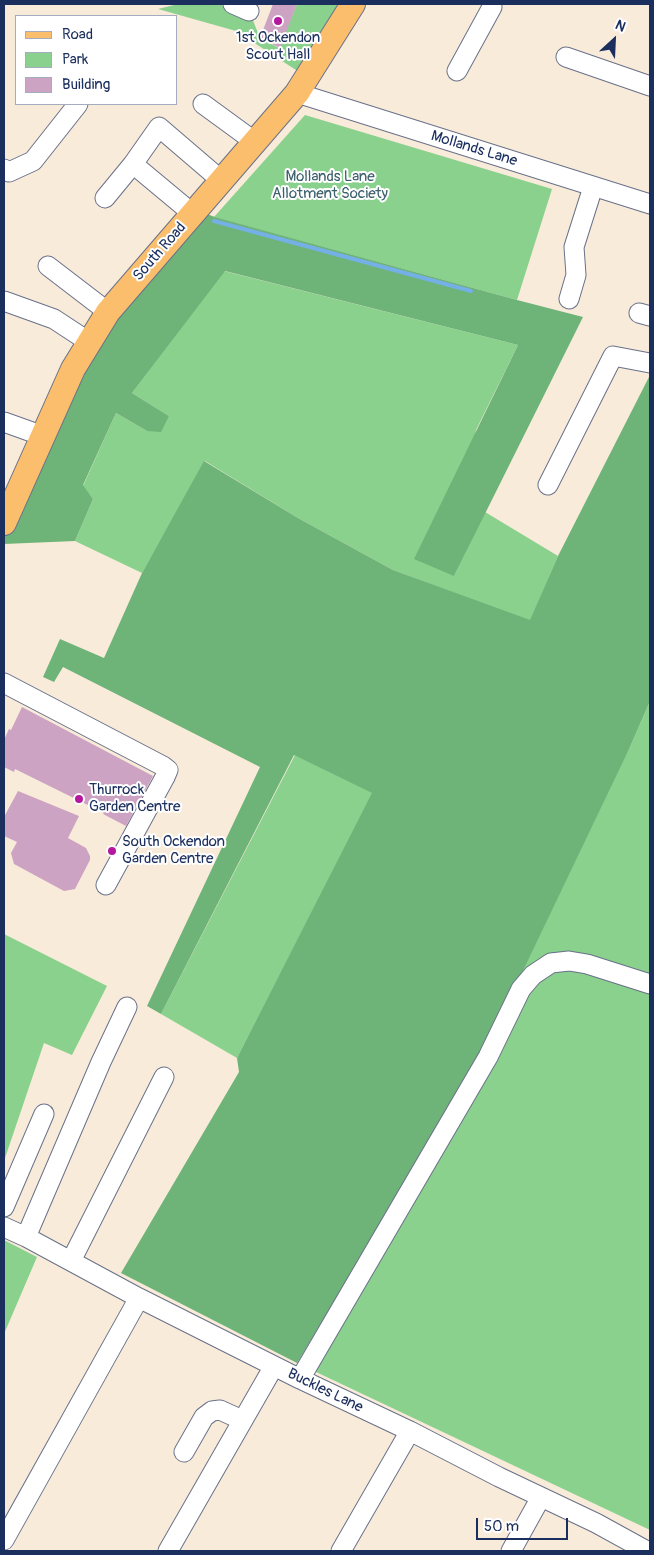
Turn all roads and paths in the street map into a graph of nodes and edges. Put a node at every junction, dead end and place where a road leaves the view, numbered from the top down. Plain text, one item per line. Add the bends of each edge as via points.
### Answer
1 (353, 4) edge
2 (491, 5) edge
3 (566, 57) dead end
4 (457, 71) dead end
5 (650, 86) edge
6 (297, 94) junction
7 (202, 104) dead end
8 (77, 105) edge
9 (255, 142) junction
10 (133, 164) junction
11 (4, 169) edge
12 (222, 181) junction
13 (593, 187) junction
14 (105, 198) dead end
15 (650, 204) edge
16 (193, 214) junction
17 (48, 266) dead end
18 (569, 299) dead end
19 (4, 301) edge
20 (108, 312) junction
21 (89, 342) junction
22 (650, 363) edge
23 (4, 422) edge
24 (43, 436) junction
25 (548, 485) dead end
26 (5, 515) edge
27 (8, 687) edge
28 (106, 885) dead end
29 (650, 984) edge
30 (127, 1007) dead end
31 (164, 1077) dead end
32 (44, 1114) dead end
33 (4, 1207) edge
34 (4, 1227) edge
35 (26, 1237) junction
36 (71, 1261) junction
37 (139, 1298) junction
38 (274, 1366) junction
39 (300, 1379) junction
40 (242, 1420) junction
41 (410, 1431) junction
42 (184, 1452) dead end
43 (541, 1497) junction
44 (4, 1540) edge
45 (168, 1551) edge
46 (341, 1551) edge
47 (511, 1551) edge
48 (647, 1551) edge

1 - 6 main road, South Road
2 - 4 street
3 - 5 street
6 - 9 main road, South Road
6 - 13 street, Mollands Lane
7 - 9 street
8 - 11 street via 33,160 9,172
9 - 12 main road, South Road
10 - 12 street via 159,127
10 - 14 street
10 - 16 street
12 - 16 main road, South Road
13 - 15 street, Mollands Lane
13 - 18 street via 574,247 576,274
16 - 20 main road, South Road
17 - 20 street
19 - 21 street via 54,319
20 - 21 main road, South Road
21 - 24 main road, South Road via 73,369
22 - 25 street via 613,356
23 - 24 street
24 - 26 main road, South Road
27 - 28 street via 168,770
29 - 39 street via 569,961 551,963 533,975 521,989 488,1057
30 - 35 street
31 - 36 street
32 - 33 street
34 - 35 street, Buckles Lane
35 - 36 street, Buckles Lane
36 - 37 street, Buckles Lane
37 - 38 street, Buckles Lane
37 - 44 street
38 - 39 street, Buckles Lane
38 - 40 street
39 - 41 street, Buckles Lane
40 - 42 street via 220,1410 212,1411 204,1417
40 - 45 street
41 - 43 street, Buckles Lane
41 - 46 street
43 - 47 street
43 - 48 street, Buckles Lane

